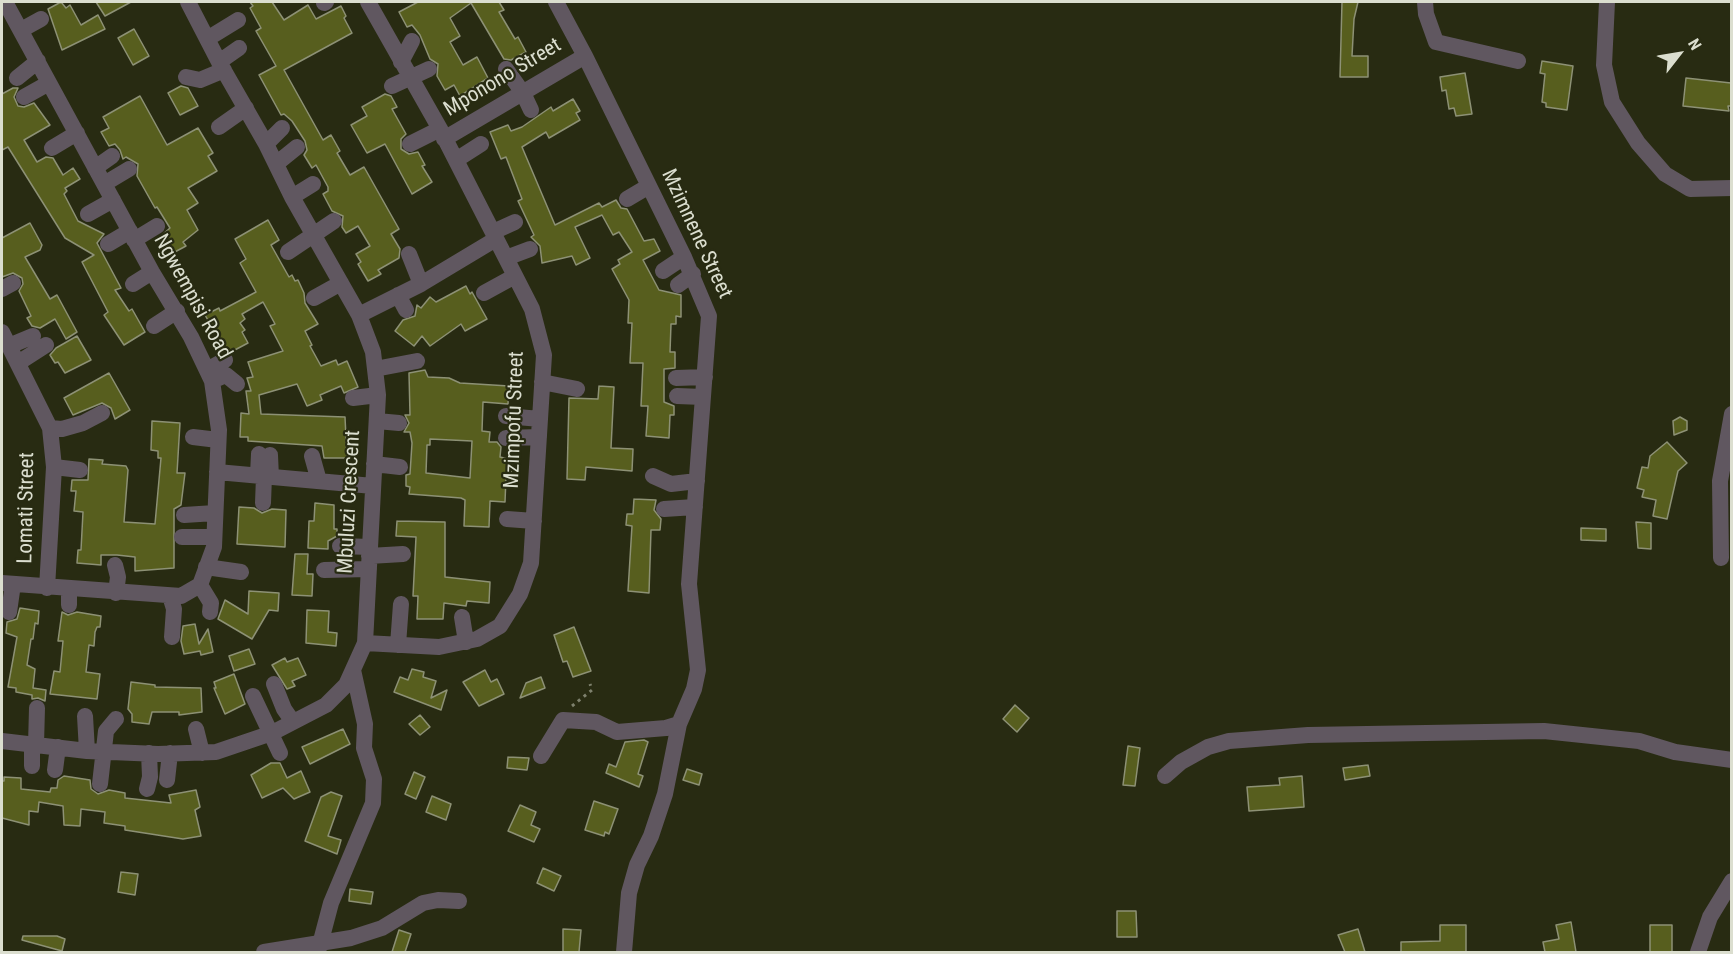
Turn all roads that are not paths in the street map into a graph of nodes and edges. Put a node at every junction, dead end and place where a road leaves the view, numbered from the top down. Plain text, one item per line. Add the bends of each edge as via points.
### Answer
1 (5, 2) edge
2 (188, 2) edge
3 (556, 2) edge
4 (1425, 2) edge
5 (1607, 2) edge
6 (373, 3) edge
7 (41, 19) dead end
8 (238, 20) dead end
9 (21, 30) junction
10 (207, 39) junction
11 (412, 41) dead end
12 (240, 48) dead end
13 (585, 56) junction
14 (38, 61) junction
15 (1518, 61) dead end
16 (221, 66) junction
17 (406, 69) junction
18 (429, 69) dead end
19 (506, 69) dead end
20 (186, 77) dead end
21 (17, 78) dead end
22 (49, 83) junction
23 (392, 86) dead end
24 (523, 93) junction
25 (24, 97) dead end
26 (246, 108) junction
27 (531, 110) dead end
28 (219, 127) dead end
29 (282, 128) dead end
30 (77, 133) junction
31 (442, 134) junction
32 (266, 144) junction
33 (410, 144) dead end
34 (481, 144) dead end
35 (297, 147) dead end
36 (52, 148) dead end
37 (112, 156) dead end
38 (456, 160) junction
39 (276, 164) junction
40 (95, 168) junction
41 (129, 169) dead end
42 (104, 184) junction
43 (314, 184) dead end
44 (649, 186) junction
45 (1731, 188) edge
46 (292, 197) junction
47 (627, 199) dead end
48 (113, 200) junction
49 (88, 214) dead end
50 (334, 221) dead end
51 (515, 222) dead end
52 (157, 226) dead end
53 (315, 235) junction
54 (494, 235) junction
55 (132, 236) junction
56 (108, 244) dead end
57 (530, 249) dead end
58 (288, 252) dead end
59 (409, 254) dead end
60 (684, 257) junction
61 (506, 258) junction
62 (663, 271) dead end
63 (152, 272) junction
64 (693, 274) junction
65 (515, 276) junction
66 (341, 283) junction
67 (133, 284) dead end
68 (421, 284) junction
69 (678, 285) dead end
70 (484, 293) dead end
71 (314, 298) dead end
72 (177, 311) junction
73 (359, 315) junction
74 (154, 326) dead end
75 (40, 341) dead end
76 (8, 351) edge
77 (225, 360) dead end
78 (417, 361) dead end
79 (375, 369) junction
80 (210, 376) junction
81 (705, 377) junction
82 (676, 378) dead end
83 (542, 382) junction
84 (237, 384) dead end
85 (577, 389) dead end
86 (378, 395) junction
87 (677, 396) dead end
88 (353, 398) dead end
89 (703, 398) junction
90 (102, 413) dead end
91 (1731, 414) edge
92 (506, 416) dead end
93 (540, 419) junction
94 (377, 422) junction
95 (399, 423) dead end
96 (50, 428) junction
97 (193, 437) dead end
98 (539, 437) junction
99 (506, 438) dead end
100 (218, 440) junction
101 (264, 454) dead end
102 (312, 456) dead end
103 (375, 464) junction
104 (54, 467) junction
105 (400, 467) dead end
106 (80, 470) dead end
107 (217, 472) junction
108 (264, 476) junction
109 (653, 476) dead end
110 (319, 481) junction
111 (697, 481) junction
112 (373, 486) junction
113 (263, 503) dead end
114 (695, 507) junction
115 (664, 509) dead end
116 (215, 513) junction
117 (184, 515) dead end
118 (507, 519) dead end
119 (534, 520) junction
120 (182, 537) dead end
121 (214, 537) junction
122 (340, 546) dead end
123 (402, 554) dead end
124 (369, 557) junction
125 (1721, 558) dead end
126 (115, 565) dead end
127 (206, 567) junction
128 (324, 570) dead end
129 (241, 572) dead end
130 (7, 583) edge
131 (200, 585) junction
132 (47, 588) junction
133 (116, 593) junction
134 (170, 596) junction
135 (401, 604) dead end
136 (9, 612) dead end
137 (210, 612) dead end
138 (462, 617) dead end
139 (172, 638) dead end
140 (466, 642) junction
141 (365, 643) junction
142 (398, 645) junction
143 (353, 670) junction
144 (274, 684) dead end
145 (253, 696) dead end
146 (37, 708) dead end
147 (86, 716) dead end
148 (116, 719) dead end
149 (293, 722) junction
150 (679, 724) junction
151 (196, 729) dead end
152 (272, 733) junction
153 (2, 741) edge
154 (34, 745) junction
155 (58, 747) junction
156 (95, 751) junction
157 (149, 753) junction
158 (170, 753) junction
159 (202, 753) junction
160 (280, 753) dead end
161 (541, 756) dead end
162 (1731, 760) edge
163 (32, 766) dead end
164 (55, 770) dead end
165 (1165, 776) dead end
166 (167, 780) dead end
167 (100, 784) dead end
168 (147, 789) dead end
169 (1731, 881) edge
170 (459, 902) dead end
171 (319, 948) edge
172 (264, 952) edge
173 (624, 952) edge
174 (1698, 952) edge

1 - 9 street, Ngwempisi Road
2 - 10 street, Mbuluzi Crescent
3 - 13 street, Mzimnene Street
4 - 15 street via 1436,42
5 - 45 street via 1604,65 1612,102 1638,143 1665,174 1690,189
6 - 17 street, Mzimpofu Street
7 - 9 street
8 - 10 street
9 - 14 street, Ngwempisi Road
10 - 16 street, Mbuluzi Crescent
11 - 17 street
12 - 16 street
13 - 24 street, Mponono Street
13 - 44 street, Mzimnene Street
14 - 21 street
14 - 22 street, Ngwempisi Road
16 - 20 street via 200,80
16 - 26 street, Mbuluzi Crescent
17 - 18 street
17 - 23 street
17 - 31 street, Mzimpofu Street
19 - 24 street
22 - 25 street
22 - 30 street, Ngwempisi Road via 57,111
24 - 27 street
24 - 31 street, Mponono Street
26 - 28 street
26 - 32 street, Mbuluzi Crescent
29 - 32 street
30 - 36 street
30 - 40 street, Ngwempisi Road
31 - 33 street, Mponono Street
31 - 38 street, Mzimpofu Street
32 - 39 street, Mbuluzi Crescent
34 - 38 street
35 - 39 street
37 - 40 street
38 - 54 street, Mzimpofu Street
39 - 46 street, Mbuluzi Crescent
40 - 42 street, Ngwempisi Road
41 - 42 street
42 - 48 street, Ngwempisi Road
43 - 46 street
44 - 47 street
44 - 60 street, Mzimnene Street
46 - 53 street, Mbuluzi Crescent
48 - 49 street
48 - 55 street, Ngwempisi Road
50 - 53 street
51 - 54 street
52 - 55 street
53 - 58 street
53 - 66 street, Mbuluzi Crescent
54 - 61 street, Mzimpofu Street
54 - 68 street
55 - 56 street
55 - 63 street, Ngwempisi Road
57 - 61 street
59 - 68 street
60 - 62 street
60 - 64 street, Mzimnene Street
61 - 65 street, Mzimpofu Street
63 - 67 street
63 - 72 street, Ngwempisi Road
64 - 69 street
64 - 81 street, Mzimnene Street via 709,316
65 - 70 street
65 - 83 street, Mzimpofu Street via 532,309 544,355
66 - 71 street
66 - 73 street, Mbuluzi Crescent
68 - 73 street via 402,303
72 - 74 street
72 - 80 street, Ngwempisi Road
73 - 79 street, Mbuluzi Crescent
75 - 76 street
76 - 96 street, Lomati Street
77 - 80 street
78 - 79 street
79 - 86 street, Mbuluzi Crescent
80 - 84 street via 226,375
80 - 100 street, Ngwempisi Road
81 - 82 street
81 - 89 street, Mzimnene Street
83 - 85 street
83 - 93 street, Mzimpofu Street
86 - 88 street
86 - 94 street, Mbuluzi Crescent
87 - 89 street
89 - 111 street, Mzimnene Street
90 - 96 street via 83,423
91 - 125 street via 1720,481
92 - 93 street
93 - 98 street, Mzimpofu Street
94 - 95 street
94 - 103 street, Mbuluzi Crescent
96 - 104 street, Lomati Street
97 - 100 street
98 - 99 street
98 - 119 street, Mzimpofu Street
100 - 107 street, Ngwempisi Road
101 - 108 street
102 - 110 street
103 - 105 street
103 - 112 street, Mbuluzi Crescent
104 - 106 street
104 - 132 street, Lomati Street
107 - 108 street
107 - 116 street, Ngwempisi Road
108 - 110 street
108 - 113 street
109 - 111 street via 671,484
110 - 112 street
111 - 114 street, Mzimnene Street
112 - 124 street, Mbuluzi Crescent
114 - 115 street
114 - 150 street, Mzimnene Street via 689,584 698,670
116 - 117 street
116 - 121 street, Ngwempisi Road
118 - 119 street
119 - 140 street, Mzimpofu Street via 531,563 520,594 501,626
120 - 121 street
121 - 127 street, Ngwempisi Road
122 - 124 street
123 - 124 street
124 - 128 street
124 - 141 street, Mbuluzi Crescent
126 - 133 street
127 - 129 street
127 - 131 street, Ngwempisi Road
130 - 132 street
130 - 136 street
131 - 134 street via 181,596
131 - 137 street via 211,603
132 - 133 street via 69,597
133 - 134 street
134 - 139 street via 174,609
135 - 142 street
138 - 140 street
140 - 142 street, Mzimpofu Street via 439,648
141 - 142 street, Mzimpofu Street
141 - 143 street, Mbuluzi Crescent
143 - 149 street, Mbuluzi Crescent via 346,685 326,705
143 - 171 street via 365,724 364,748 374,779 373,803 331,903
144 - 149 street
145 - 152 street
146 - 154 street
147 - 156 street
148 - 156 street
149 - 152 street, Mbuluzi Crescent
150 - 161 street via 617,732 596,722 563,720
150 - 173 street, Mzimnene Street via 664,794 629,893
151 - 159 street
152 - 159 street, Mbuluzi Crescent
152 - 160 street
153 - 154 street, Mbuluzi Crescent
154 - 155 street, Mbuluzi Crescent
154 - 163 street
155 - 156 street, Mbuluzi Crescent
155 - 164 street
156 - 157 street, Mbuluzi Crescent
156 - 167 street
157 - 158 street, Mbuluzi Crescent
157 - 168 street
158 - 159 street, Mbuluzi Crescent
158 - 166 street
162 - 165 street via 1675,752 1639,741 1544,730 1308,735 1229,741 1208,747 1180,762
169 - 174 street via 1710,917
170 - 171 street via 423,903 382,928
171 - 172 street

